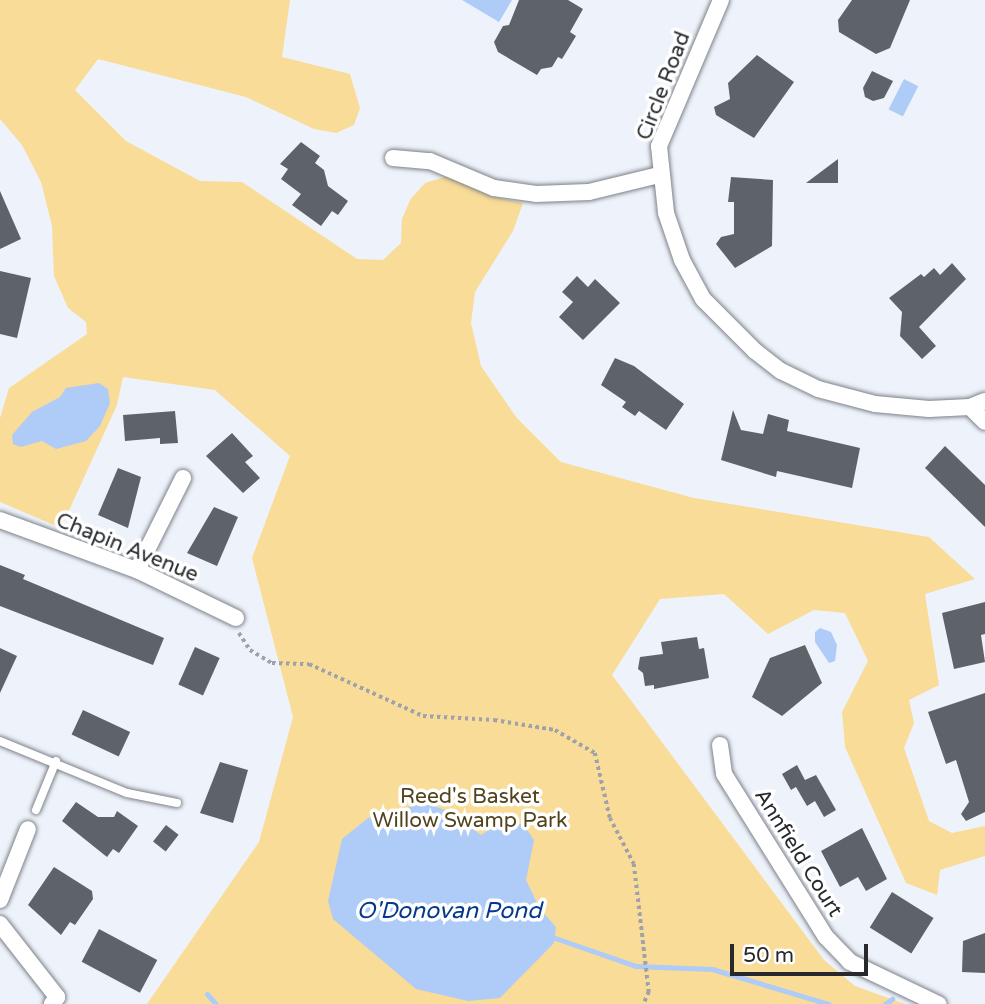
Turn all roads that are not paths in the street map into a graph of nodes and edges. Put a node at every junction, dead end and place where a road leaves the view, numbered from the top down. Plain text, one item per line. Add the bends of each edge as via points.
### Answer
1 (720, 0) edge
2 (393, 158) dead end
3 (659, 175) junction
4 (978, 404) edge
5 (985, 422) edge
6 (183, 478) dead end
7 (0, 520) edge
8 (137, 570) junction
9 (233, 617) road end
10 (0, 741) edge
11 (720, 745) dead end
12 (56, 761) junction
13 (177, 803) dead end
14 (36, 810) dead end
15 (28, 829) dead end
16 (0, 900) edge
17 (0, 924) edge
18 (52, 1004) edge
19 (939, 1004) edge

1 - 3 street, Circle Road via 659,146
2 - 3 street via 430,161 494,188 536,194 589,192
3 - 4 street, Circle Road via 682,260 703,299 727,327 781,371 818,389 875,404
4 - 5 street
6 - 8 street
7 - 8 street, Chapin Avenue
8 - 9 street, Chapin Avenue
10 - 12 lane
11 - 19 street, Annfield Court via 724,774 826,937 850,962
12 - 13 lane via 127,793
12 - 14 lane
15 - 16 street
17 - 18 street via 57,997

